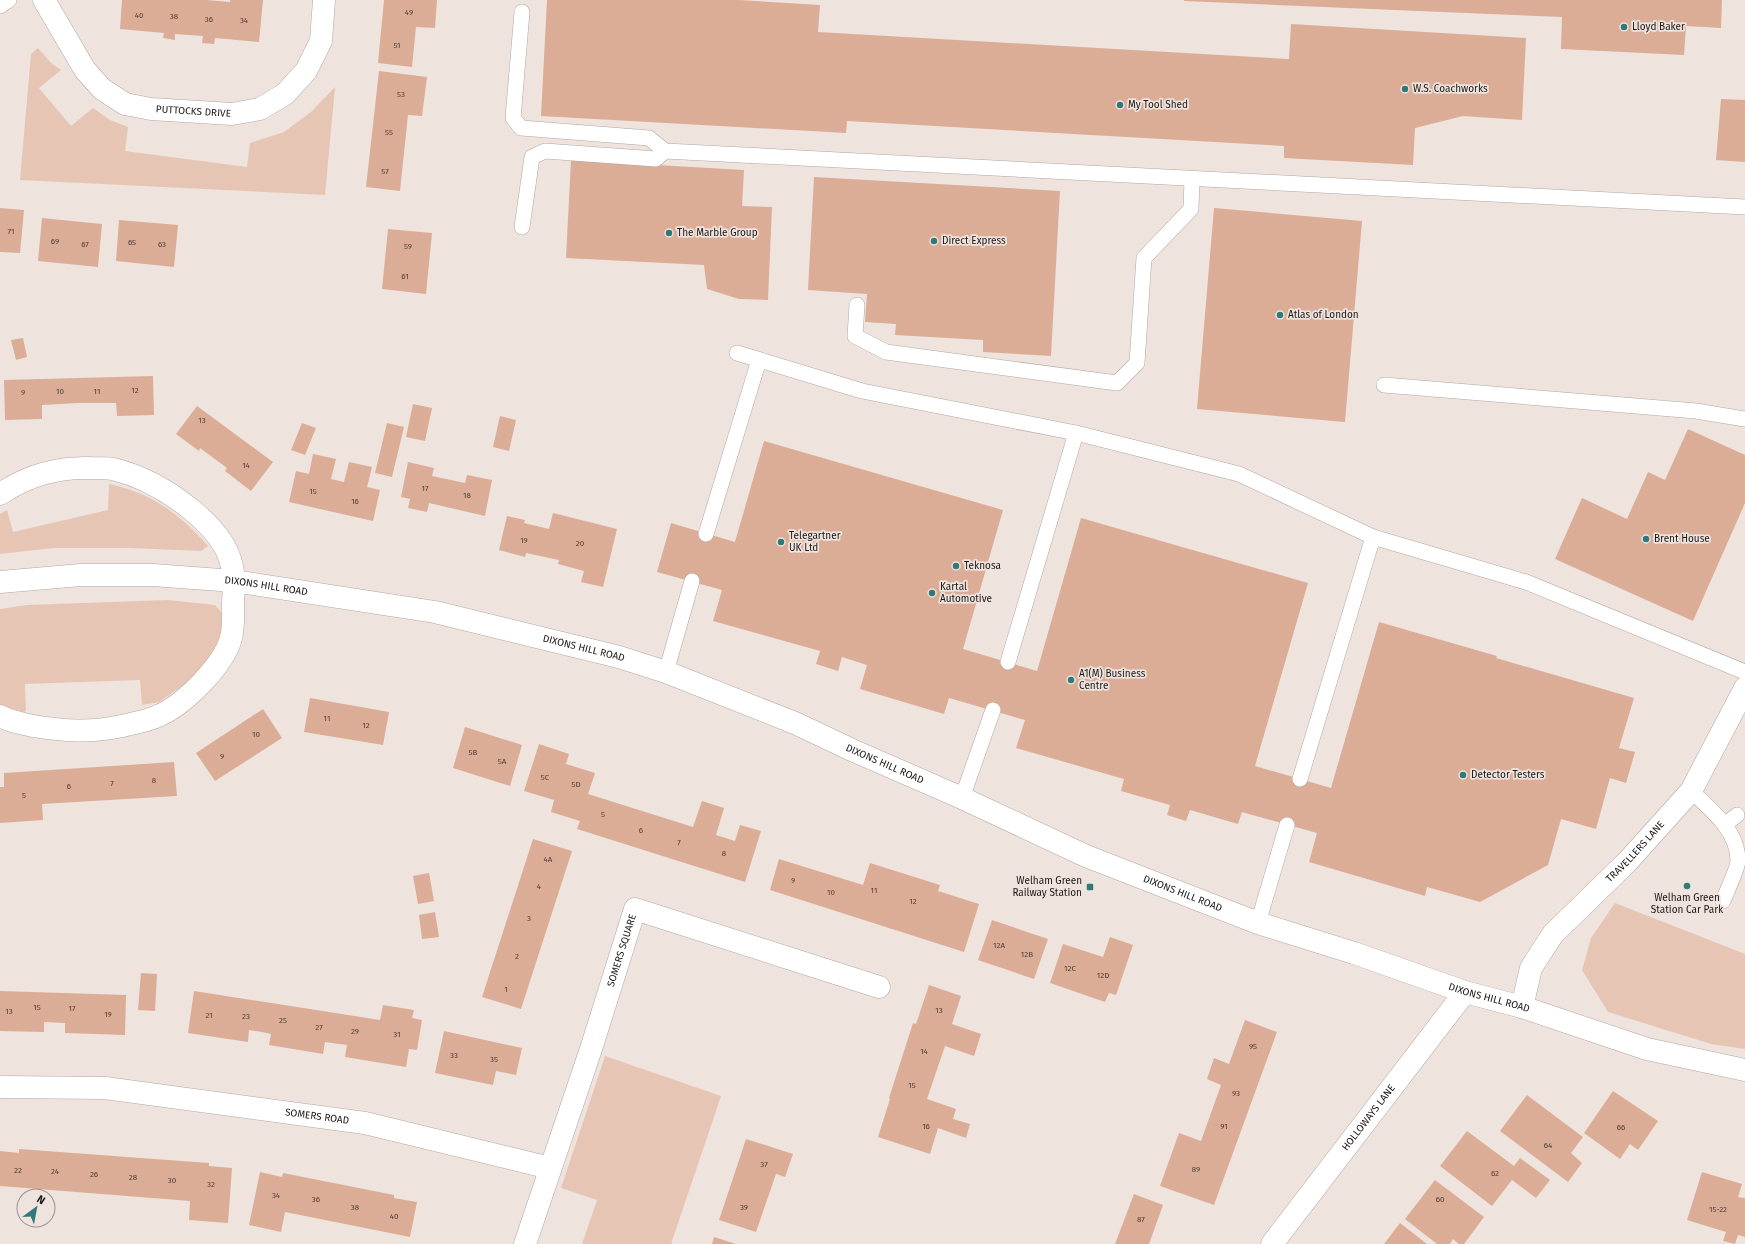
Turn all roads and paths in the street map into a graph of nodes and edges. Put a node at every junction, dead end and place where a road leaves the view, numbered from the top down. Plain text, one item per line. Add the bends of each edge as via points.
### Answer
1 (9, 0) edge
2 (44, 0) edge
3 (324, 0) edge
4 (0, 6) edge
5 (522, 12) dead end
6 (665, 151) junction
7 (1192, 179) junction
8 (1745, 208) edge
9 (522, 227) dead end
10 (858, 305) dead end
11 (737, 353) dead end
12 (758, 360) junction
13 (1384, 385) dead end
14 (1745, 419) edge
15 (1076, 433) junction
16 (0, 494) edge
17 (706, 534) dead end
18 (1373, 537) junction
19 (234, 581) junction
20 (0, 582) edge
21 (692, 582) dead end
22 (1008, 662) dead end
23 (666, 672) junction
24 (1745, 672) edge
25 (1745, 688) edge
26 (993, 710) dead end
27 (0, 716) edge
28 (1300, 779) dead end
29 (1691, 790) junction
30 (962, 798) junction
31 (1287, 825) dead end
32 (1723, 901) dead end
33 (1258, 923) junction
34 (879, 987) dead end
35 (1465, 992) junction
36 (1522, 1007) junction
37 (1745, 1070) edge
38 (0, 1087) edge
39 (550, 1168) junction
40 (525, 1244) edge
41 (1272, 1244) edge

1 - 4 lane
2 - 3 street, PUTTOCKS DRIVE via 85,70 102,89 125,104 151,110 232,114 260,110 285,94 306,71 321,41
5 - 6 lane via 513,118 521,128 649,138
6 - 7 lane
6 - 9 lane via 656,159 545,151 532,157
7 - 8 lane
7 - 10 lane via 1191,209 1144,258 1137,363 1117,383 886,352 855,336
11 - 12 lane
12 - 15 lane via 862,392
12 - 17 lane
13 - 14 lane via 1696,411
15 - 18 lane via 1239,474
15 - 22 lane
16 - 19 street via 37,475 70,468 112,469 152,483 178,499 211,529 229,555
18 - 24 lane via 1526,582
18 - 28 lane
19 - 20 street, DIXONS HILL ROAD via 153,575 88,575
19 - 23 street, DIXONS HILL ROAD via 435,612 618,657
19 - 27 street via 231,637 221,661 202,683 160,716 104,730 62,731 9,721
21 - 23 lane
23 - 30 street, DIXONS HILL ROAD via 795,722
25 - 29 street, TRAVELLERS LANE
26 - 30 lane
29 - 32 lane via 1731,819 1738,862
29 - 36 street, TRAVELLERS LANE via 1628,860 1553,934 1531,968
30 - 33 street, DIXONS HILL ROAD via 1086,856
31 - 33 lane
33 - 35 street, DIXONS HILL ROAD
34 - 39 street, SOMERS SQUARE via 635,909
35 - 36 street, DIXONS HILL ROAD
35 - 41 street, HOLLOWAYS LANE
36 - 37 street, DIXONS HILL ROAD via 1647,1049
38 - 39 street, SOMERS ROAD via 105,1088 358,1122
39 - 40 street

